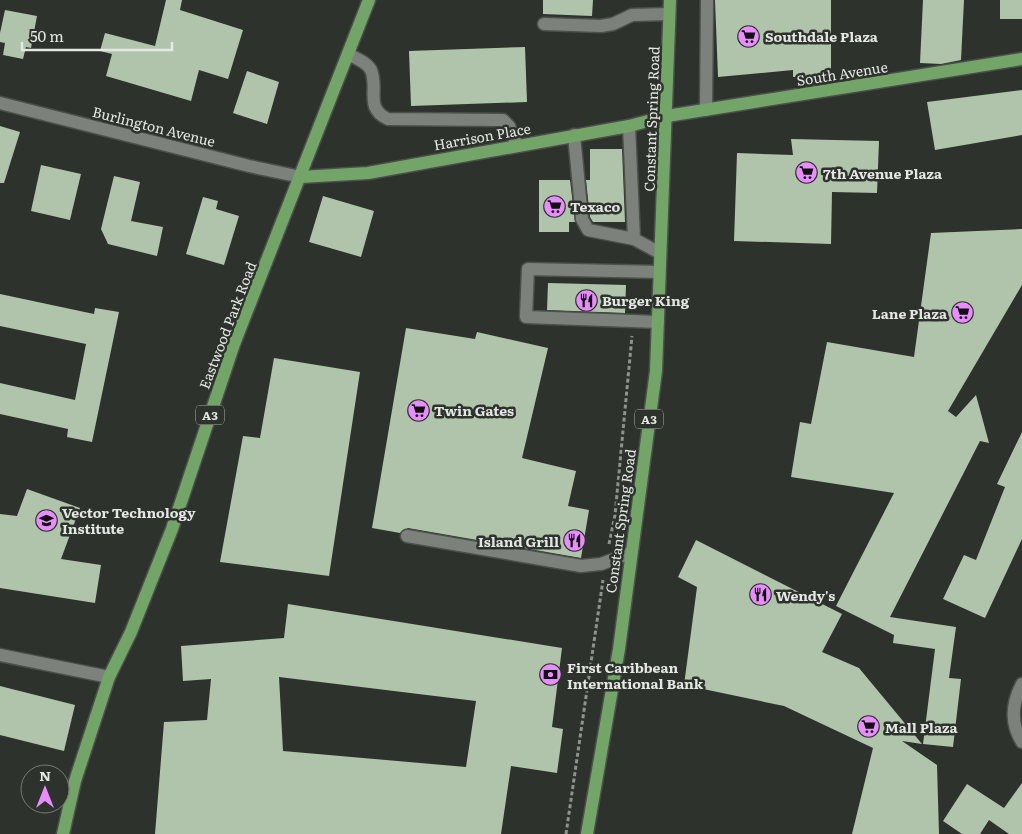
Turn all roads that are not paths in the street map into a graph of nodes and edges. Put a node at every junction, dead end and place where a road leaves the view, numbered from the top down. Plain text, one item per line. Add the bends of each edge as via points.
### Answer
1 (369, 0) edge
2 (670, 0) edge
3 (707, 0) edge
4 (670, 14) junction
5 (544, 24) dead end
6 (348, 54) junction
7 (1022, 59) edge
8 (0, 103) edge
9 (706, 110) junction
10 (667, 116) junction
11 (629, 126) junction
12 (574, 135) junction
13 (517, 145) junction
14 (301, 176) junction
15 (634, 239) junction
16 (660, 253) junction
17 (659, 272) junction
18 (658, 322) junction
19 (408, 536) dead end
20 (631, 553) junction
21 (0, 655) edge
22 (109, 678) junction
23 (1022, 684) edge
24 (1022, 742) edge
25 (63, 834) edge
26 (587, 834) edge

1 - 6 main road, Eastwood Park Road / A3
2 - 4 main road, Constant Spring Road / A3
3 - 9 street
4 - 5 street via 632,15 601,26
4 - 10 main road, Constant Spring Road / A3
6 - 13 street via 371,70 374,106 378,114 388,119 503,120
6 - 14 main road, Eastwood Park Road / A3
7 - 9 main road, South Avenue
8 - 14 street, Burlington Avenue via 249,166
9 - 10 main road, South Avenue
10 - 11 main road, Harrison Place
10 - 16 main road, Constant Spring Road / A3
11 - 12 main road, Harrison Place
11 - 15 street
12 - 13 main road, Harrison Place
12 - 15 street via 582,219 588,230
13 - 14 main road, Harrison Place via 368,173
14 - 22 main road, Eastwood Park Road / A3 via 234,344 172,530
15 - 16 street
16 - 17 main road, Constant Spring Road / A3
17 - 18 main road, Constant Spring Road / A3
17 - 18 street via 528,269 526,317
18 - 20 main road, Constant Spring Road / A3 via 656,372
19 - 20 street via 581,566 601,564
20 - 26 main road, Constant Spring Road / A3
21 - 22 street
22 - 25 main road, Eastwood Park Road / A3 via 75,781
23 - 24 street via 1012,710 1015,728

